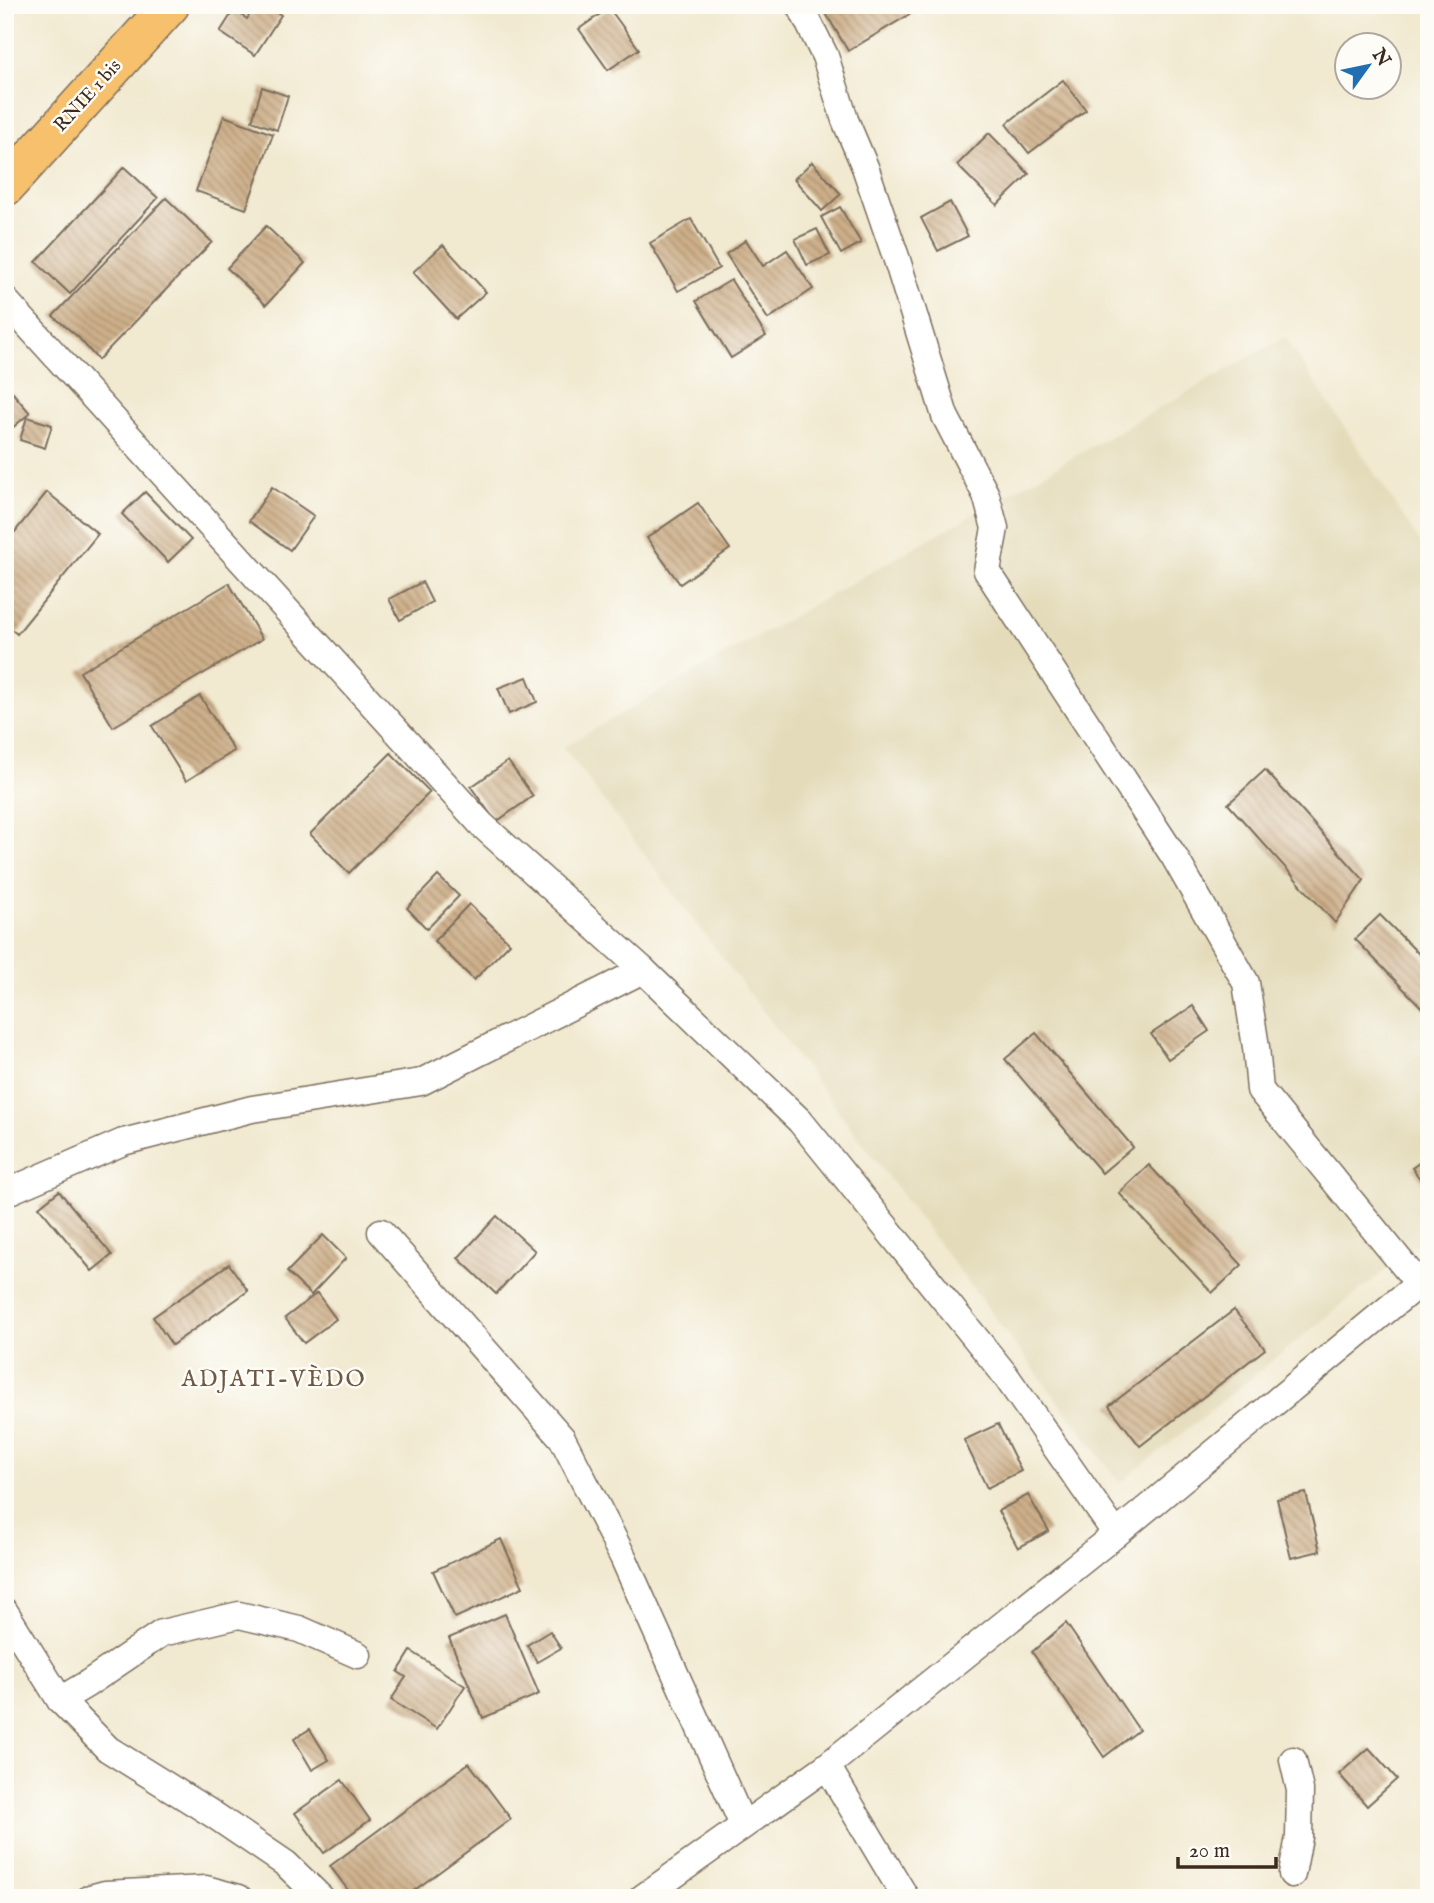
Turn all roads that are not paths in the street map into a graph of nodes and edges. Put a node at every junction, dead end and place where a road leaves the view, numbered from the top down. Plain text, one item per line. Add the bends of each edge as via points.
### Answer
1 (170, 5) edge
2 (800, 5) edge
3 (5, 187) edge
4 (5, 300) edge
5 (643, 970) junction
6 (5, 1193) edge
7 (381, 1232) dead end
8 (1424, 1280) edge
9 (1116, 1534) junction
10 (5, 1612) edge
11 (358, 1655) dead end
12 (60, 1700) junction
13 (1293, 1760) dead end
14 (827, 1766) junction
15 (743, 1825) junction
16 (1292, 1874) dead end
17 (90, 1898) edge
18 (239, 1898) edge
19 (321, 1898) edge
20 (642, 1898) edge
21 (906, 1898) edge

1 - 3 main road, RNIE 1 bis
2 - 8 street via 825,56 865,167 945,416 986,495 995,528 987,571 1175,858 1246,983 1260,1090
4 - 5 street via 482,825
5 - 6 street via 421,1082 252,1109 123,1142
5 - 9 street via 800,1121 1003,1372
7 - 15 street via 562,1438 623,1557
8 - 9 street
9 - 14 street
10 - 12 street
11 - 12 street via 299,1629 239,1615 162,1633
12 - 19 street via 108,1749 286,1864
13 - 16 street via 1300,1790
14 - 15 street
14 - 21 street
15 - 20 street
17 - 18 street via 206,1889

